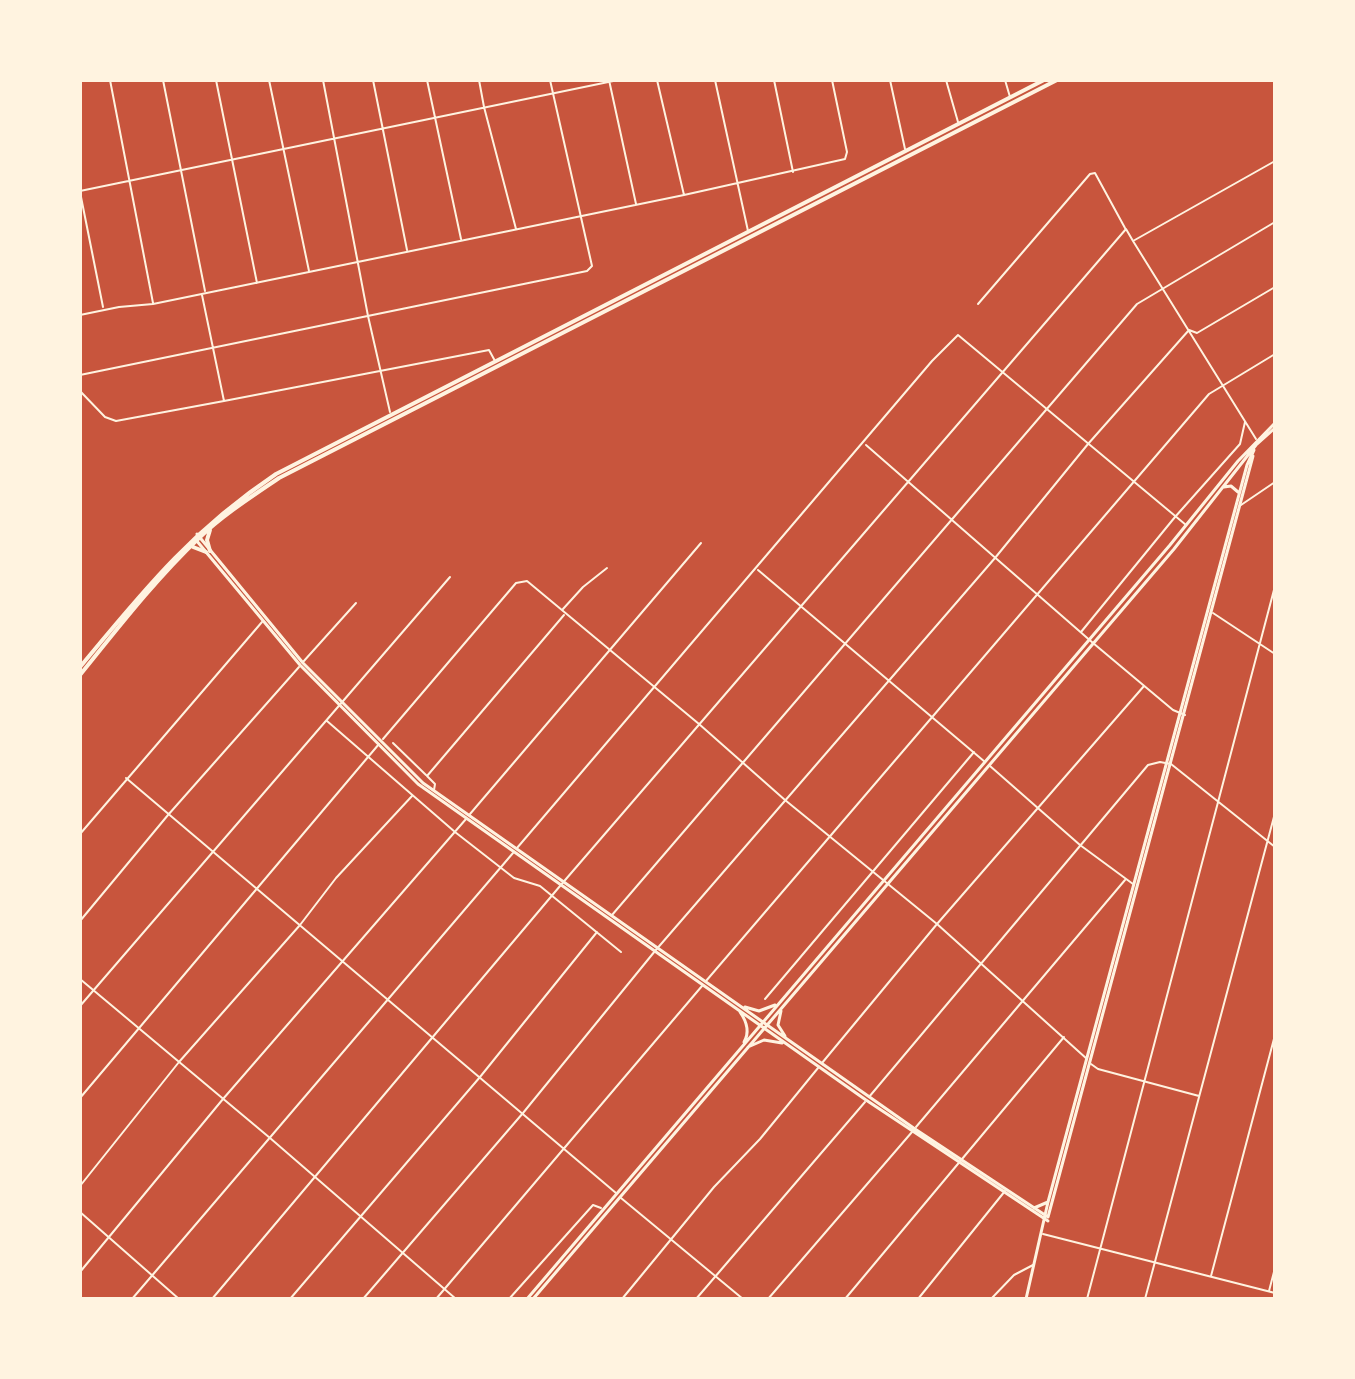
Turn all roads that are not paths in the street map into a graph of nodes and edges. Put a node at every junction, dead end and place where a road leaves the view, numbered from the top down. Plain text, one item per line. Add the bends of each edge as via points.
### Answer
1 (110, 80) edge
2 (163, 80) edge
3 (216, 80) edge
4 (269, 80) edge
5 (323, 80) edge
6 (373, 80) edge
7 (427, 80) edge
8 (479, 80) edge
9 (550, 80) edge
10 (618, 80) edge
11 (657, 80) edge
12 (715, 80) edge
13 (774, 80) edge
14 (832, 80) edge
15 (890, 80) edge
16 (946, 80) edge
17 (1005, 80) edge
18 (1044, 80) edge
19 (1057, 80) edge
20 (609, 81) edge
21 (553, 93) junction
22 (1010, 97) junction
23 (484, 107) junction
24 (434, 117) junction
25 (958, 123) junction
26 (383, 129) junction
27 (334, 139) junction
28 (283, 150) junction
29 (905, 151) junction
30 (232, 160) junction
31 (1275, 161) edge
32 (895, 163) junction
33 (181, 171) junction
34 (793, 172) junction
35 (130, 182) junction
36 (737, 185) junction
37 (80, 191) edge
38 (684, 195) junction
39 (636, 205) junction
40 (581, 215) junction
41 (1275, 222) edge
42 (516, 229) junction
43 (1126, 229) junction
44 (750, 233) junction
45 (461, 241) junction
46 (1133, 241) junction
47 (407, 250) junction
48 (358, 261) junction
49 (309, 271) junction
50 (257, 283) junction
51 (1163, 287) junction
52 (1275, 287) edge
53 (204, 293) junction
54 (153, 304) junction
55 (978, 304) dead end
56 (103, 309) junction
57 (80, 315) edge
58 (368, 316) junction
59 (1189, 330) junction
60 (214, 348) junction
61 (1275, 354) edge
62 (495, 361) junction
63 (1003, 371) junction
64 (379, 372) junction
65 (80, 375) edge
66 (1221, 385) junction
67 (80, 391) edge
68 (224, 401) junction
69 (1047, 409) junction
70 (392, 416) junction
71 (1245, 422) junction
72 (1275, 426) edge
73 (1256, 442) junction
74 (864, 444) junction
75 (1088, 444) junction
76 (905, 482) junction
77 (1134, 482) junction
78 (1275, 482) edge
79 (1218, 492) junction
80 (1239, 494) junction
81 (1241, 505) junction
82 (1175, 517) junction
83 (951, 520) junction
84 (213, 526) junction
85 (1188, 527) junction
86 (197, 537) junction
87 (701, 543) dead end
88 (208, 551) junction
89 (184, 553) junction
90 (995, 558) junction
91 (607, 568) dead end
92 (757, 569) junction
93 (450, 577) dead end
94 (1275, 586) edge
95 (1037, 596) junction
96 (356, 603) dead end
97 (802, 606) junction
98 (1211, 611) junction
99 (564, 612) junction
100 (264, 620) junction
101 (1080, 632) junction
102 (1091, 642) junction
103 (845, 643) junction
104 (1261, 644) junction
105 (611, 650) junction
106 (1275, 654) edge
107 (302, 664) junction
108 (80, 667) edge
109 (80, 675) edge
110 (889, 681) junction
111 (1144, 686) junction
112 (655, 688) junction
113 (340, 704) junction
114 (1183, 715) junction
115 (934, 717) junction
116 (326, 720) junction
117 (699, 724) junction
118 (379, 743) junction
119 (393, 743) dead end
120 (974, 752) junction
121 (367, 758) junction
122 (744, 763) junction
123 (987, 763) junction
124 (1169, 763) junction
125 (427, 776) junction
126 (126, 778) junction
127 (433, 793) junction
128 (412, 796) junction
129 (785, 800) junction
130 (1219, 804) junction
131 (1038, 809) junction
132 (1275, 813) edge
133 (168, 815) junction
134 (467, 817) junction
135 (455, 832) junction
136 (80, 834) edge
137 (830, 837) junction
138 (1268, 841) junction
139 (1080, 845) junction
140 (1275, 847) edge
141 (213, 851) junction
142 (515, 851) junction
143 (501, 867) junction
144 (873, 873) junction
145 (1125, 880) junction
146 (885, 883) junction
147 (562, 884) junction
148 (1136, 886) junction
149 (255, 890) junction
150 (552, 896) junction
151 (610, 917) junction
152 (80, 921) edge
153 (937, 924) junction
154 (300, 925) junction
155 (597, 932) junction
156 (656, 950) junction
157 (621, 952) dead end
158 (343, 960) junction
159 (979, 964) junction
160 (80, 979) edge
161 (704, 983) junction
162 (93, 989) junction
163 (765, 999) dead end
164 (390, 1000) junction
165 (783, 1002) junction
166 (1023, 1002) junction
167 (80, 1006) edge
168 (739, 1008) junction
169 (763, 1025) junction
170 (138, 1028) junction
171 (1275, 1035) edge
172 (433, 1037) junction
173 (1064, 1037) junction
174 (790, 1044) junction
175 (743, 1048) junction
176 (1087, 1058) junction
177 (179, 1062) junction
178 (1091, 1063) junction
179 (820, 1065) junction
180 (480, 1077) junction
181 (1145, 1081) junction
182 (1199, 1096) junction
183 (80, 1098) edge
184 (867, 1098) junction
185 (223, 1099) junction
186 (523, 1113) junction
187 (913, 1130) junction
188 (270, 1138) junction
189 (564, 1148) junction
190 (960, 1162) junction
191 (314, 1178) junction
192 (80, 1186) edge
193 (1005, 1191) junction
194 (618, 1195) junction
195 (1048, 1202) junction
196 (1034, 1208) junction
197 (604, 1209) junction
198 (80, 1212) edge
199 (360, 1216) junction
200 (1046, 1218) junction
201 (1043, 1234) junction
202 (109, 1237) junction
203 (672, 1240) junction
204 (1100, 1249) junction
205 (403, 1253) junction
206 (1154, 1262) junction
207 (1034, 1264) junction
208 (1275, 1268) edge
209 (80, 1272) edge
210 (152, 1276) junction
211 (716, 1276) junction
212 (1211, 1276) junction
213 (444, 1289) junction
214 (1269, 1292) junction
215 (1275, 1293) edge
216 (132, 1299) edge
217 (179, 1299) edge
218 (212, 1299) edge
219 (290, 1299) edge
220 (363, 1299) edge
221 (436, 1299) edge
222 (456, 1299) edge
223 (509, 1299) edge
224 (527, 1299) edge
225 (533, 1299) edge
226 (622, 1299) edge
227 (696, 1299) edge
228 (743, 1299) edge
229 (768, 1299) edge
230 (845, 1299) edge
231 (918, 1299) edge
232 (991, 1299) edge
233 (1026, 1299) edge
234 (1087, 1299) edge
235 (1145, 1299) edge

1 - 35 street
2 - 33 street
3 - 30 street
4 - 28 street
5 - 27 street
6 - 26 street
7 - 24 street
8 - 23 street
9 - 21 street
10 - 20 street
11 - 38 street
12 - 36 street
13 - 34 street
14 - 34 street via 845,159
15 - 29 street
16 - 25 street
17 - 22 street
18 - 22 main road
19 - 32 main road
20 - 21 street
20 - 39 street
21 - 23 street
21 - 40 street
22 - 25 main road
23 - 24 street
23 - 42 street
24 - 26 street
24 - 45 street
25 - 29 main road
26 - 27 street
26 - 47 street
27 - 28 street
27 - 48 street
28 - 30 street
28 - 49 street
29 - 32 main road
29 - 44 main road
30 - 33 street
30 - 50 street
31 - 46 street
32 - 44 main road
33 - 35 street
33 - 53 street
34 - 36 street
35 - 37 street
35 - 54 street
36 - 38 street
36 - 44 street
37 - 56 street
38 - 39 street
39 - 40 street
40 - 42 street
40 - 58 street via 592,266 587,271
41 - 51 street
42 - 45 street
43 - 46 street
43 - 55 street via 1095,173 1090,174
43 - 63 street
44 - 62 main road
44 - 70 main road
45 - 47 street
46 - 51 street
47 - 48 street
48 - 49 street
48 - 58 street
49 - 50 street
50 - 53 street
51 - 59 street
51 - 69 street via 1137,304
52 - 59 street via 1197,333
53 - 54 street
53 - 60 street
54 - 56 street
56 - 57 street
58 - 60 street
58 - 64 street
59 - 66 street
59 - 75 street
60 - 65 street
60 - 68 street
61 - 66 street
62 - 64 street via 489,350
62 - 70 main road
63 - 69 street
63 - 74 street via 958,335
63 - 76 street
64 - 68 street
64 - 70 street
66 - 71 street
66 - 77 street
67 - 68 street via 116,421
69 - 75 street
69 - 83 street
70 - 84 main road via 295,469
70 - 86 main road via 276,474
71 - 73 street
71 - 82 street via 1240,444
72 - 73 street
73 - 79 street
73 - 80 street
73 - 81 street
73 - 85 street
74 - 76 street
74 - 92 street
75 - 77 street
75 - 90 street
76 - 83 street
76 - 97 street
77 - 82 street
77 - 95 street
78 - 81 street
79 - 80 street via 1231,486
79 - 85 street
80 - 98 street
81 - 98 street
82 - 85 street
82 - 101 street
83 - 90 street
83 - 103 street
84 - 86 main road
84 - 88 main road
85 - 102 street
86 - 88 street
86 - 89 main road
86 - 108 main road via 143,590
87 - 105 street
88 - 89 main road via 193,546
88 - 100 street
89 - 109 main road
90 - 95 street
90 - 110 street
91 - 99 street
92 - 97 street
92 - 112 street
93 - 113 street
94 - 104 street
95 - 101 street
95 - 115 street
96 - 107 street
97 - 103 street
97 - 117 street
98 - 104 street
98 - 114 street
99 - 105 street
99 - 118 street via 527,581 516,583
99 - 125 street
100 - 107 street
100 - 126 street
101 - 102 street
102 - 111 street
102 - 123 street
103 - 110 street
103 - 122 street
104 - 106 street
104 - 130 street
105 - 112 street
105 - 134 street
107 - 113 street
107 - 133 street
110 - 115 street
110 - 129 street
111 - 114 street
111 - 131 street
112 - 117 street
112 - 142 street
113 - 116 street
113 - 118 street
114 - 124 street
115 - 120 street
115 - 137 street
116 - 121 street
116 - 141 street
117 - 122 street
117 - 147 street
118 - 121 street
118 - 127 street
119 - 125 street
120 - 123 street
120 - 144 street
121 - 128 street
121 - 149 street
122 - 129 street
122 - 151 street
123 - 131 street
123 - 146 street
124 - 130 street
124 - 139 street via 1148,765
124 - 148 street
125 - 127 street via 435,784
126 - 133 street
126 - 136 street
127 - 134 street
128 - 135 street
128 - 154 street
129 - 137 street
129 - 156 street
130 - 138 street
130 - 181 street
131 - 139 street
131 - 153 street
132 - 138 street
133 - 141 street
133 - 152 street
134 - 135 street
134 - 142 street
135 - 143 street
135 - 158 street
137 - 144 street
137 - 161 street
138 - 140 street
138 - 182 street
139 - 145 street
139 - 159 street
141 - 149 street
141 - 162 street
142 - 143 street
142 - 147 street
143 - 150 street
143 - 164 street
144 - 146 street
144 - 163 street
145 - 148 street
145 - 166 street
146 - 153 street
146 - 165 street
147 - 150 street
147 - 151 street
148 - 176 street
148 - 178 street
149 - 154 street
149 - 170 street
150 - 155 street
150 - 172 street
151 - 156 street
153 - 159 street
153 - 179 street
154 - 158 street
154 - 177 street
155 - 157 street
155 - 180 street
156 - 161 street
156 - 186 street
158 - 164 street
158 - 185 street
159 - 166 street
159 - 184 street
160 - 162 street
161 - 168 street
161 - 189 street
162 - 167 street
162 - 170 street
164 - 172 street
164 - 188 street
165 - 168 street via 759,1011
165 - 169 street
165 - 174 street via 778,1025
166 - 173 street
166 - 187 street
168 - 169 street
168 - 175 street via 747,1029
169 - 174 street
169 - 175 street
170 - 177 street
170 - 183 street
171 - 212 street
172 - 180 street
172 - 191 street
173 - 176 street
173 - 190 street
174 - 175 street via 771,1039
174 - 179 street
175 - 194 street
176 - 178 street
176 - 195 street
177 - 185 street
177 - 192 street
178 - 181 street
178 - 200 street
179 - 184 street
179 - 203 street
180 - 186 street
180 - 199 street
181 - 182 street
181 - 204 street
182 - 206 street
184 - 187 street
184 - 211 street
185 - 188 street
185 - 202 street
186 - 189 street
186 - 205 street
187 - 190 street
187 - 229 street
188 - 191 street
188 - 210 street
189 - 194 street
189 - 213 street
190 - 193 street
190 - 230 street
191 - 199 street
191 - 218 street
193 - 196 street
193 - 200 street
193 - 231 street
194 - 197 street
194 - 203 street
194 - 225 street
195 - 196 street
195 - 200 street
196 - 200 street
197 - 223 street via 593,1205
197 - 224 street
198 - 202 street
199 - 205 street
199 - 219 street
200 - 201 street
201 - 204 street
201 - 207 street
202 - 209 street
202 - 210 street
203 - 211 street
203 - 226 street
204 - 206 street
204 - 234 street
205 - 213 street
205 - 220 street
206 - 212 street
206 - 235 street
207 - 232 street via 1014,1275
207 - 233 street
208 - 214 street
210 - 216 street
210 - 217 street
211 - 227 street
211 - 228 street
212 - 214 street
213 - 221 street
213 - 222 street
214 - 215 street

